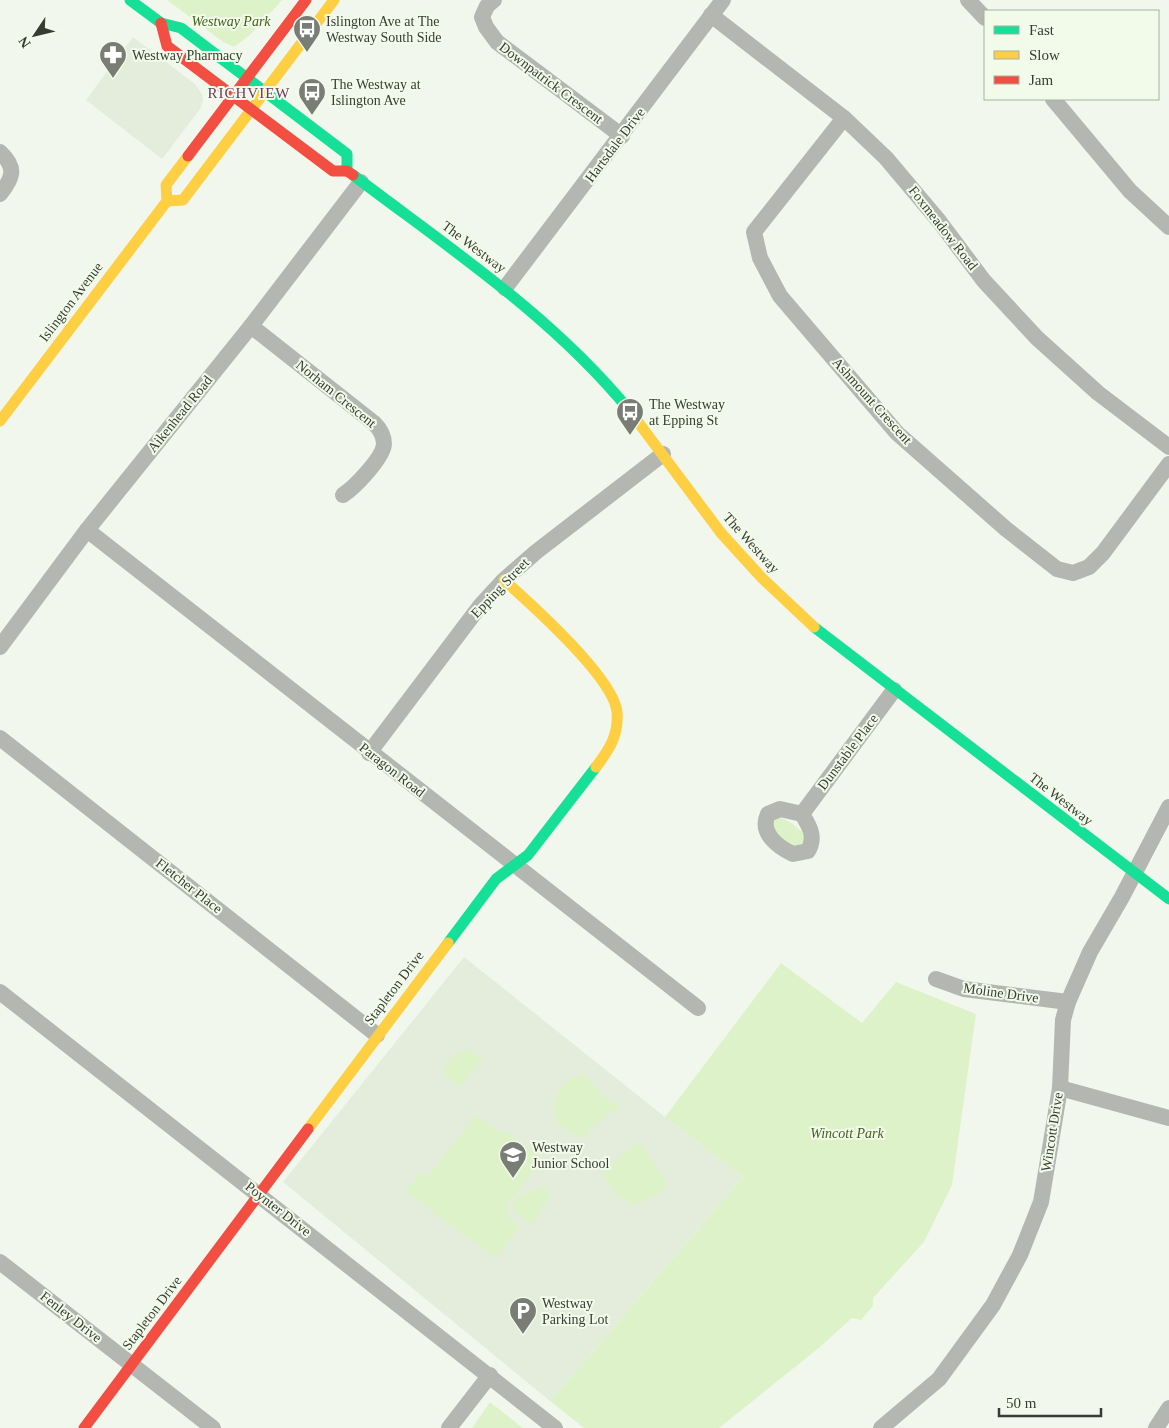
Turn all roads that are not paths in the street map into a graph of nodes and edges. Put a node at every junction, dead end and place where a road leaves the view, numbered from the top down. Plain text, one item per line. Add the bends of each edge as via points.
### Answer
1 (130, 0) edge
2 (306, 0) edge
3 (334, 0) edge
4 (494, 0) edge
5 (723, 0) edge
6 (968, 0) edge
7 (711, 16) junction
8 (984, 17) edge
9 (161, 23) junction
10 (247, 78) junction
11 (266, 92) junction
12 (233, 96) junction
13 (1054, 100) edge
14 (252, 110) junction
15 (844, 118) junction
16 (622, 136) junction
17 (0, 152) edge
18 (347, 171) junction
19 (361, 182) junction
20 (0, 194) edge
21 (167, 201) junction
22 (1169, 227) edge
23 (505, 288) junction
24 (250, 326) junction
25 (0, 421) edge
26 (1169, 447) edge
27 (663, 454) junction
28 (1169, 464) edge
29 (343, 495) dead end
30 (87, 530) junction
31 (504, 580) junction
32 (0, 646) edge
33 (894, 690) junction
34 (0, 738) edge
35 (369, 753) junction
36 (1169, 807) edge
37 (802, 814) dead end
38 (514, 865) junction
39 (1134, 873) junction
40 (1169, 899) edge
41 (936, 979) dead end
42 (0, 992) edge
43 (1068, 1002) junction
44 (698, 1008) dead end
45 (377, 1035) junction
46 (1060, 1088) junction
47 (1169, 1118) edge
48 (259, 1195) junction
49 (0, 1262) edge
50 (132, 1364) junction
51 (490, 1375) junction
52 (1169, 1408) edge
53 (84, 1428) edge
54 (213, 1428) edge
55 (449, 1428) edge
56 (555, 1428) edge
57 (881, 1428) edge
58 (1156, 1428) edge

1 - 9 main road
2 - 10 main road, Islington Avenue
3 - 11 main road
4 - 16 street, Downpatrick Crescent via 482,17 497,42
5 - 7 street, Hartsdale Drive
6 - 8 street
7 - 15 street, Foxmeadow Road
7 - 16 street, Hartsdale Drive
9 - 10 main road via 181,28
9 - 12 main road, The Westway via 167,46
10 - 11 main road
10 - 12 main road, Islington Avenue
11 - 14 main road
11 - 18 main road via 347,154
12 - 14 main road, The Westway
12 - 21 main road, Islington Avenue via 166,185
13 - 22 street via 1130,192
14 - 18 main road, The Westway via 333,171
14 - 21 main road via 183,200
15 - 26 street, Foxmeadow Road via 886,158 984,281 1037,338 1098,393
15 - 28 street, Ashmount Crescent via 754,232 760,258 780,296 897,434 1013,535 1057,569 1073,573 1089,567 1103,553
16 - 23 street, Hartsdale Drive
17 - 20 street via 9,160 11,168 11,180
18 - 19 main road, The Westway
19 - 23 main road, The Westway
19 - 24 street, Aikenhead Road
21 - 25 main road, Islington Avenue
23 - 27 main road, The Westway via 604,380
24 - 29 street, Norham Crescent via 374,423 383,435 383,452 354,488
24 - 30 street, Aikenhead Road
27 - 31 street, Epping Street
27 - 33 main road, The Westway via 708,518 763,580 821,634
30 - 32 street, Aikenhead Road
30 - 35 street, Paragon Road
31 - 35 street, Epping Street via 480,606
31 - 38 main road, Stapleton Drive via 554,624 580,653 611,692 617,719 611,747 528,855
33 - 37 street, Dunstable Place
33 - 39 main road, The Westway
34 - 45 street, Fletcher Place
35 - 38 street, Paragon Road
36 - 39 street, Wincott Drive
38 - 44 street, Paragon Road
38 - 45 main road, Stapleton Drive via 496,878
39 - 40 main road, The Westway
39 - 43 street, Wincott Drive via 1090,952
41 - 43 street, Moline Drive via 964,989
42 - 48 street, Poynter Drive
43 - 46 street, Wincott Drive via 1063,1020
45 - 48 main road, Stapleton Drive
46 - 47 street
46 - 57 street, Wincott Drive via 1040,1202 1020,1255 993,1304 939,1379
48 - 50 main road, Stapleton Drive
48 - 51 street, Poynter Drive
49 - 50 street, Fenley Drive
50 - 53 main road, Stapleton Drive
50 - 54 street, Fenley Drive
51 - 55 street
51 - 56 street, Poynter Drive
52 - 58 street

